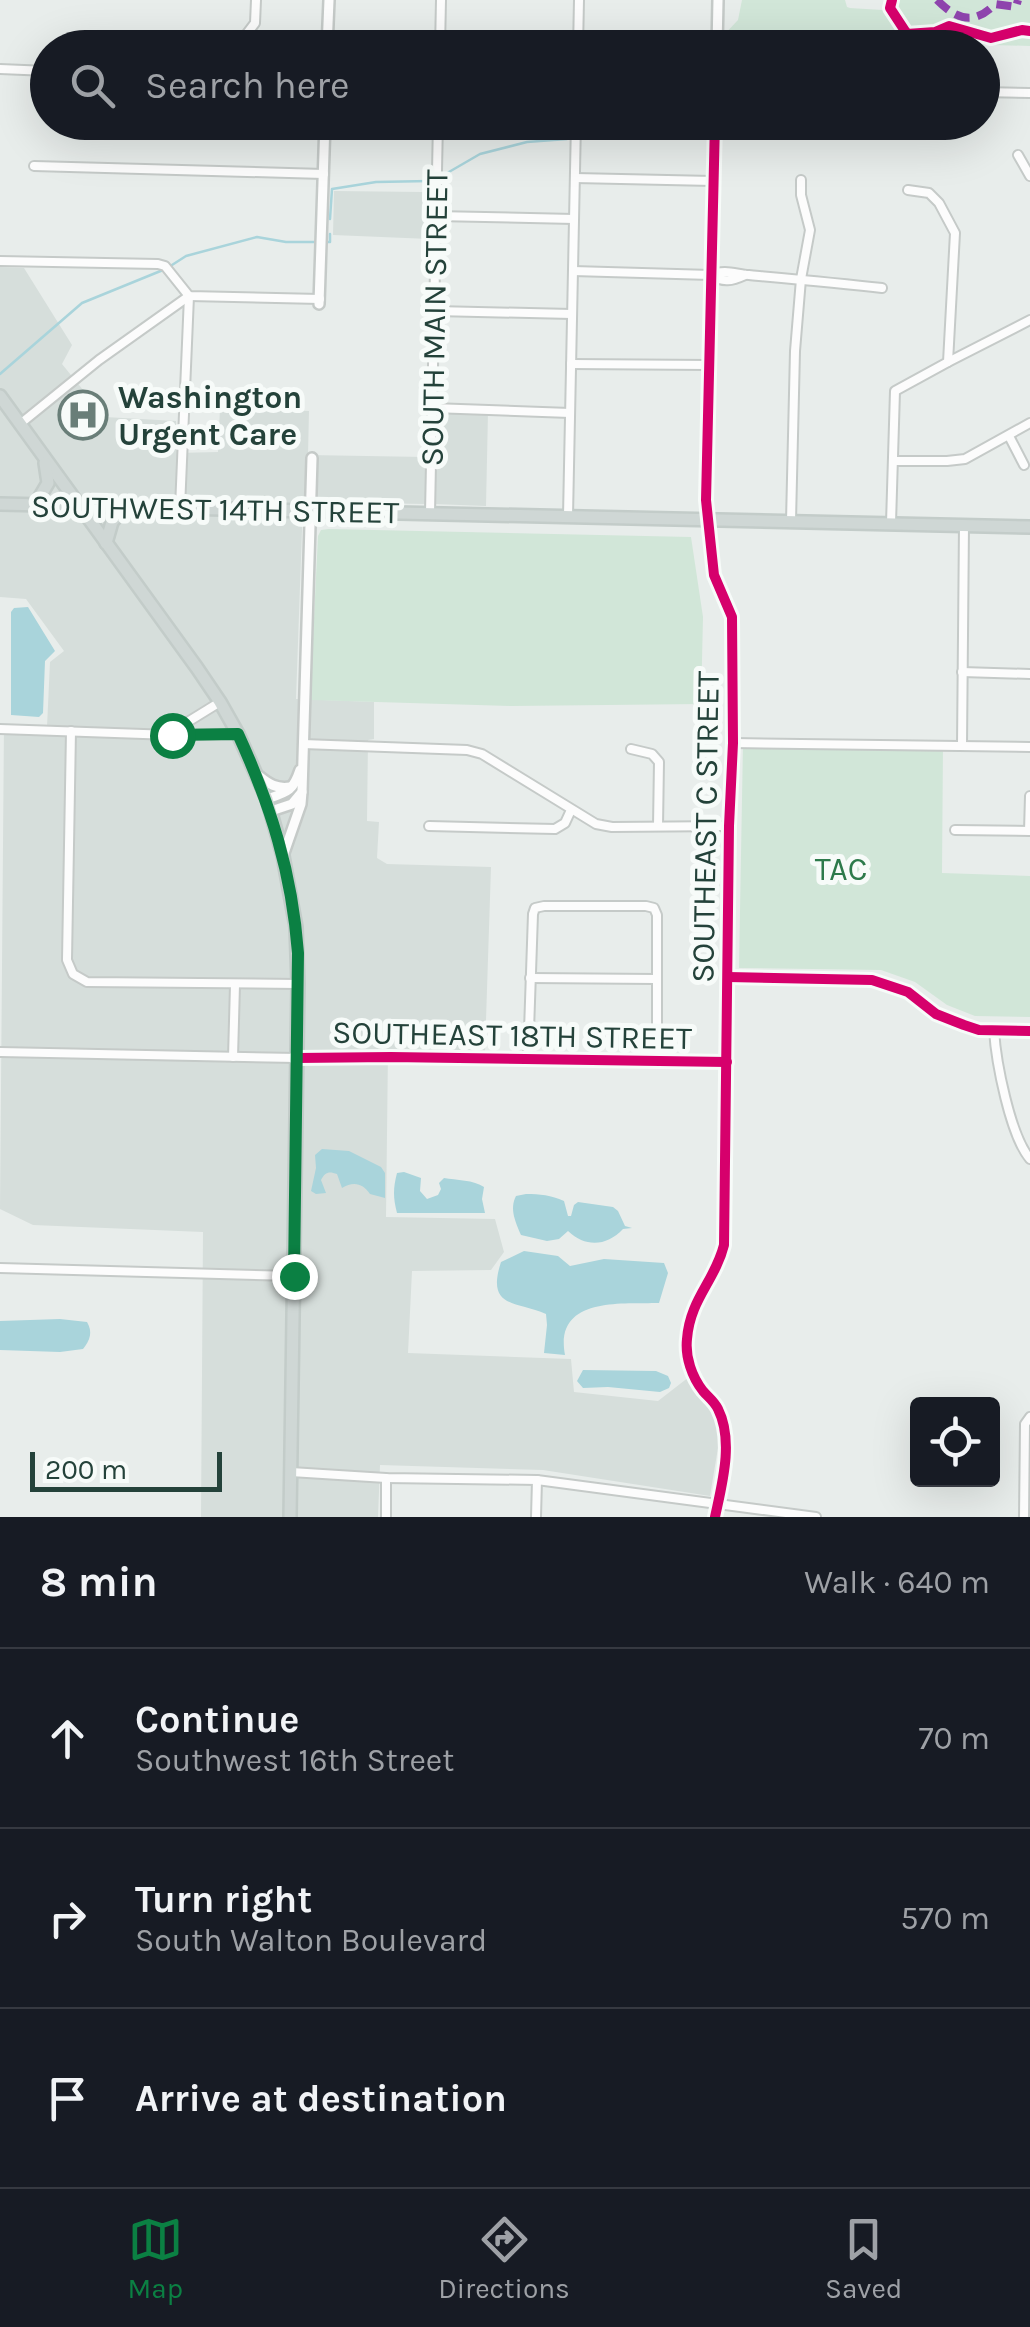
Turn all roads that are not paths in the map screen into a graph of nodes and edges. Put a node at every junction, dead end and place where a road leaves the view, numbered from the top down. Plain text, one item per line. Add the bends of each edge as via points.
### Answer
1 (256, 0) edge
2 (329, 0) edge
3 (441, 0) edge
4 (579, 0) edge
5 (718, 0) edge
6 (249, 30) edge
7 (328, 30) edge
8 (440, 30) edge
9 (578, 30) edge
10 (717, 30) edge
11 (0, 69) edge
12 (30, 70) edge
13 (1000, 92) edge
14 (1030, 93) edge
15 (325, 140) edge
16 (438, 140) edge
17 (576, 140) edge
18 (714, 140) edge
19 (1018, 155) dead end
20 (34, 166) dead end
21 (324, 174) junction
22 (1030, 176) edge
23 (575, 178) junction
24 (713, 180) junction
25 (801, 180) dead end
26 (908, 190) dead end
27 (436, 216) junction
28 (574, 219) junction
29 (0, 261) edge
30 (573, 271) junction
31 (711, 275) junction
32 (801, 280) junction
33 (882, 288) dead end
34 (188, 296) junction
35 (319, 302) joint
36 (434, 311) junction
37 (572, 314) junction
38 (1030, 320) edge
39 (948, 362) junction
40 (571, 364) junction
41 (709, 366) junction
42 (0, 396) edge
43 (432, 408) junction
44 (570, 413) junction
45 (1030, 423) edge
46 (20, 424) junction
47 (1009, 436) junction
48 (42, 454) junction
49 (312, 458) dead end
50 (893, 461) junction
51 (1024, 465) dead end
52 (0, 504) edge
53 (35, 505) junction
54 (80, 506) junction
55 (125, 507) junction
56 (180, 508) junction
57 (309, 510) junction
58 (430, 513) junction
59 (568, 516) junction
60 (709, 519) junction
61 (791, 521) junction
62 (892, 523) junction
63 (964, 526) junction
64 (1030, 526) edge
65 (106, 543) junction
66 (962, 672) junction
67 (1030, 674) edge
68 (220, 702) junction
69 (0, 729) edge
70 (71, 731) junction
71 (163, 733) junction
72 (238, 734) junction
73 (733, 743) junction
74 (303, 744) junction
75 (962, 745) junction
76 (1030, 746) edge
77 (631, 748) dead end
78 (256, 774) junction
79 (297, 789) junction
80 (1030, 796) edge
81 (269, 805) junction
82 (572, 810) junction
83 (429, 826) dead end
84 (658, 826) junction
85 (730, 826) junction
86 (955, 830) dead end
87 (1030, 831) edge
88 (283, 856) junction
89 (728, 977) junction
90 (530, 978) junction
91 (656, 979) junction
92 (298, 984) junction
93 (235, 985) junction
94 (994, 1030) junction
95 (1030, 1031) edge
96 (0, 1052) edge
97 (233, 1057) junction
98 (297, 1058) junction
99 (528, 1060) junction
100 (658, 1062) junction
101 (726, 1062) junction
102 (1030, 1159) edge
103 (0, 1268) edge
104 (294, 1276) junction
105 (1030, 1416) edge
106 (290, 1472) junction
107 (386, 1478) junction
108 (537, 1480) junction
109 (718, 1504) junction
110 (290, 1517) edge
111 (386, 1517) edge
112 (536, 1517) edge
113 (714, 1517) edge
114 (816, 1517) edge
115 (1024, 1517) edge

1 - 6 street
2 - 7 street
3 - 8 street
4 - 9 street
5 - 10 street
11 - 12 street
13 - 14 street
15 - 21 street
16 - 27 street, SOUTH MAIN STREET
17 - 23 street
18 - 24 street, SOUTHEAST C STREET
19 - 22 street
20 - 21 street
21 - 35 street
23 - 24 street
23 - 28 street
24 - 31 street, SOUTHEAST C STREET
25 - 32 street via 810,230
26 - 39 street via 929,193 955,233
27 - 28 street
27 - 36 street, SOUTH MAIN STREET
28 - 30 street
29 - 34 street via 158,264
30 - 31 street
30 - 37 street
31 - 32 street
31 - 41 street, SOUTHEAST C STREET
32 - 33 street
32 - 61 street
34 - 35 street
34 - 46 street
34 - 56 street
36 - 37 street
36 - 43 street, SOUTH MAIN STREET
37 - 40 street
38 - 39 street
39 - 50 street via 895,391
40 - 41 street
40 - 44 street
41 - 60 street, SOUTHEAST C STREET
42 - 46 main road
43 - 44 street
43 - 58 street, SOUTH MAIN STREET
44 - 59 street
45 - 47 street
46 - 48 main road
47 - 50 street via 965,459
47 - 51 street
48 - 53 main road via 48,483
48 - 54 main road
49 - 57 street
50 - 62 street
52 - 53 main road, SOUTHWEST 14TH STREET
53 - 54 main road, SOUTHWEST 14TH STREET
54 - 55 main road, SOUTHWEST 14TH STREET
54 - 65 main road
55 - 56 main road, SOUTHWEST 14TH STREET
55 - 65 main road
56 - 57 main road, SOUTHWEST 14TH STREET
57 - 58 main road, SOUTHWEST 14TH STREET
57 - 74 street
58 - 59 main road, SOUTHWEST 14TH STREET
59 - 60 main road, SOUTHWEST 14TH STREET
60 - 61 main road, SOUTHWEST 14TH STREET
60 - 73 street, SOUTHEAST C STREET via 714,575 732,617
61 - 62 main road, SOUTHWEST 14TH STREET
62 - 63 main road, SOUTHWEST 14TH STREET
63 - 64 main road, SOUTHWEST 14TH STREET
63 - 66 street
65 - 68 main road
66 - 67 street
66 - 75 street
68 - 71 street
68 - 72 main road
69 - 70 street
70 - 71 street
70 - 93 street via 70,971 87,982
71 - 72 street
72 - 78 main road
73 - 75 street
73 - 85 street, SOUTHEAST C STREET
74 - 79 street
74 - 82 street via 467,750
75 - 76 street
77 - 84 street via 659,762
78 - 79 street
78 - 81 main road
79 - 81 street
79 - 88 street via 301,804
80 - 87 street
81 - 88 main road
82 - 83 street via 555,829
82 - 84 street via 612,827
84 - 85 street
85 - 89 street, SOUTHEAST C STREET
86 - 87 street
88 - 92 main road
89 - 94 street via 872,980 908,992 936,1014
89 - 101 street, SOUTHEAST C STREET
90 - 91 street
90 - 91 street via 535,908 646,906 658,915
90 - 99 street
91 - 100 street
92 - 93 street
92 - 98 main road
93 - 97 street
94 - 95 street
94 - 102 street via 1015,1134
96 - 97 street, SOUTHEAST 18TH STREET
97 - 98 street, SOUTHEAST 18TH STREET
98 - 99 street, SOUTHEAST 18TH STREET
98 - 104 main road
99 - 100 street, SOUTHEAST 18TH STREET
100 - 101 street, SOUTHEAST 18TH STREET
101 - 109 street, SOUTHEAST C STREET via 724,1245 696,1299 686,1340 695,1379 719,1411 726,1435
103 - 104 street
104 - 106 main road
105 - 115 street
106 - 107 street
106 - 110 main road
107 - 108 street
107 - 111 street
108 - 109 street
108 - 112 street
109 - 113 street, SOUTHEAST C STREET
109 - 114 street

